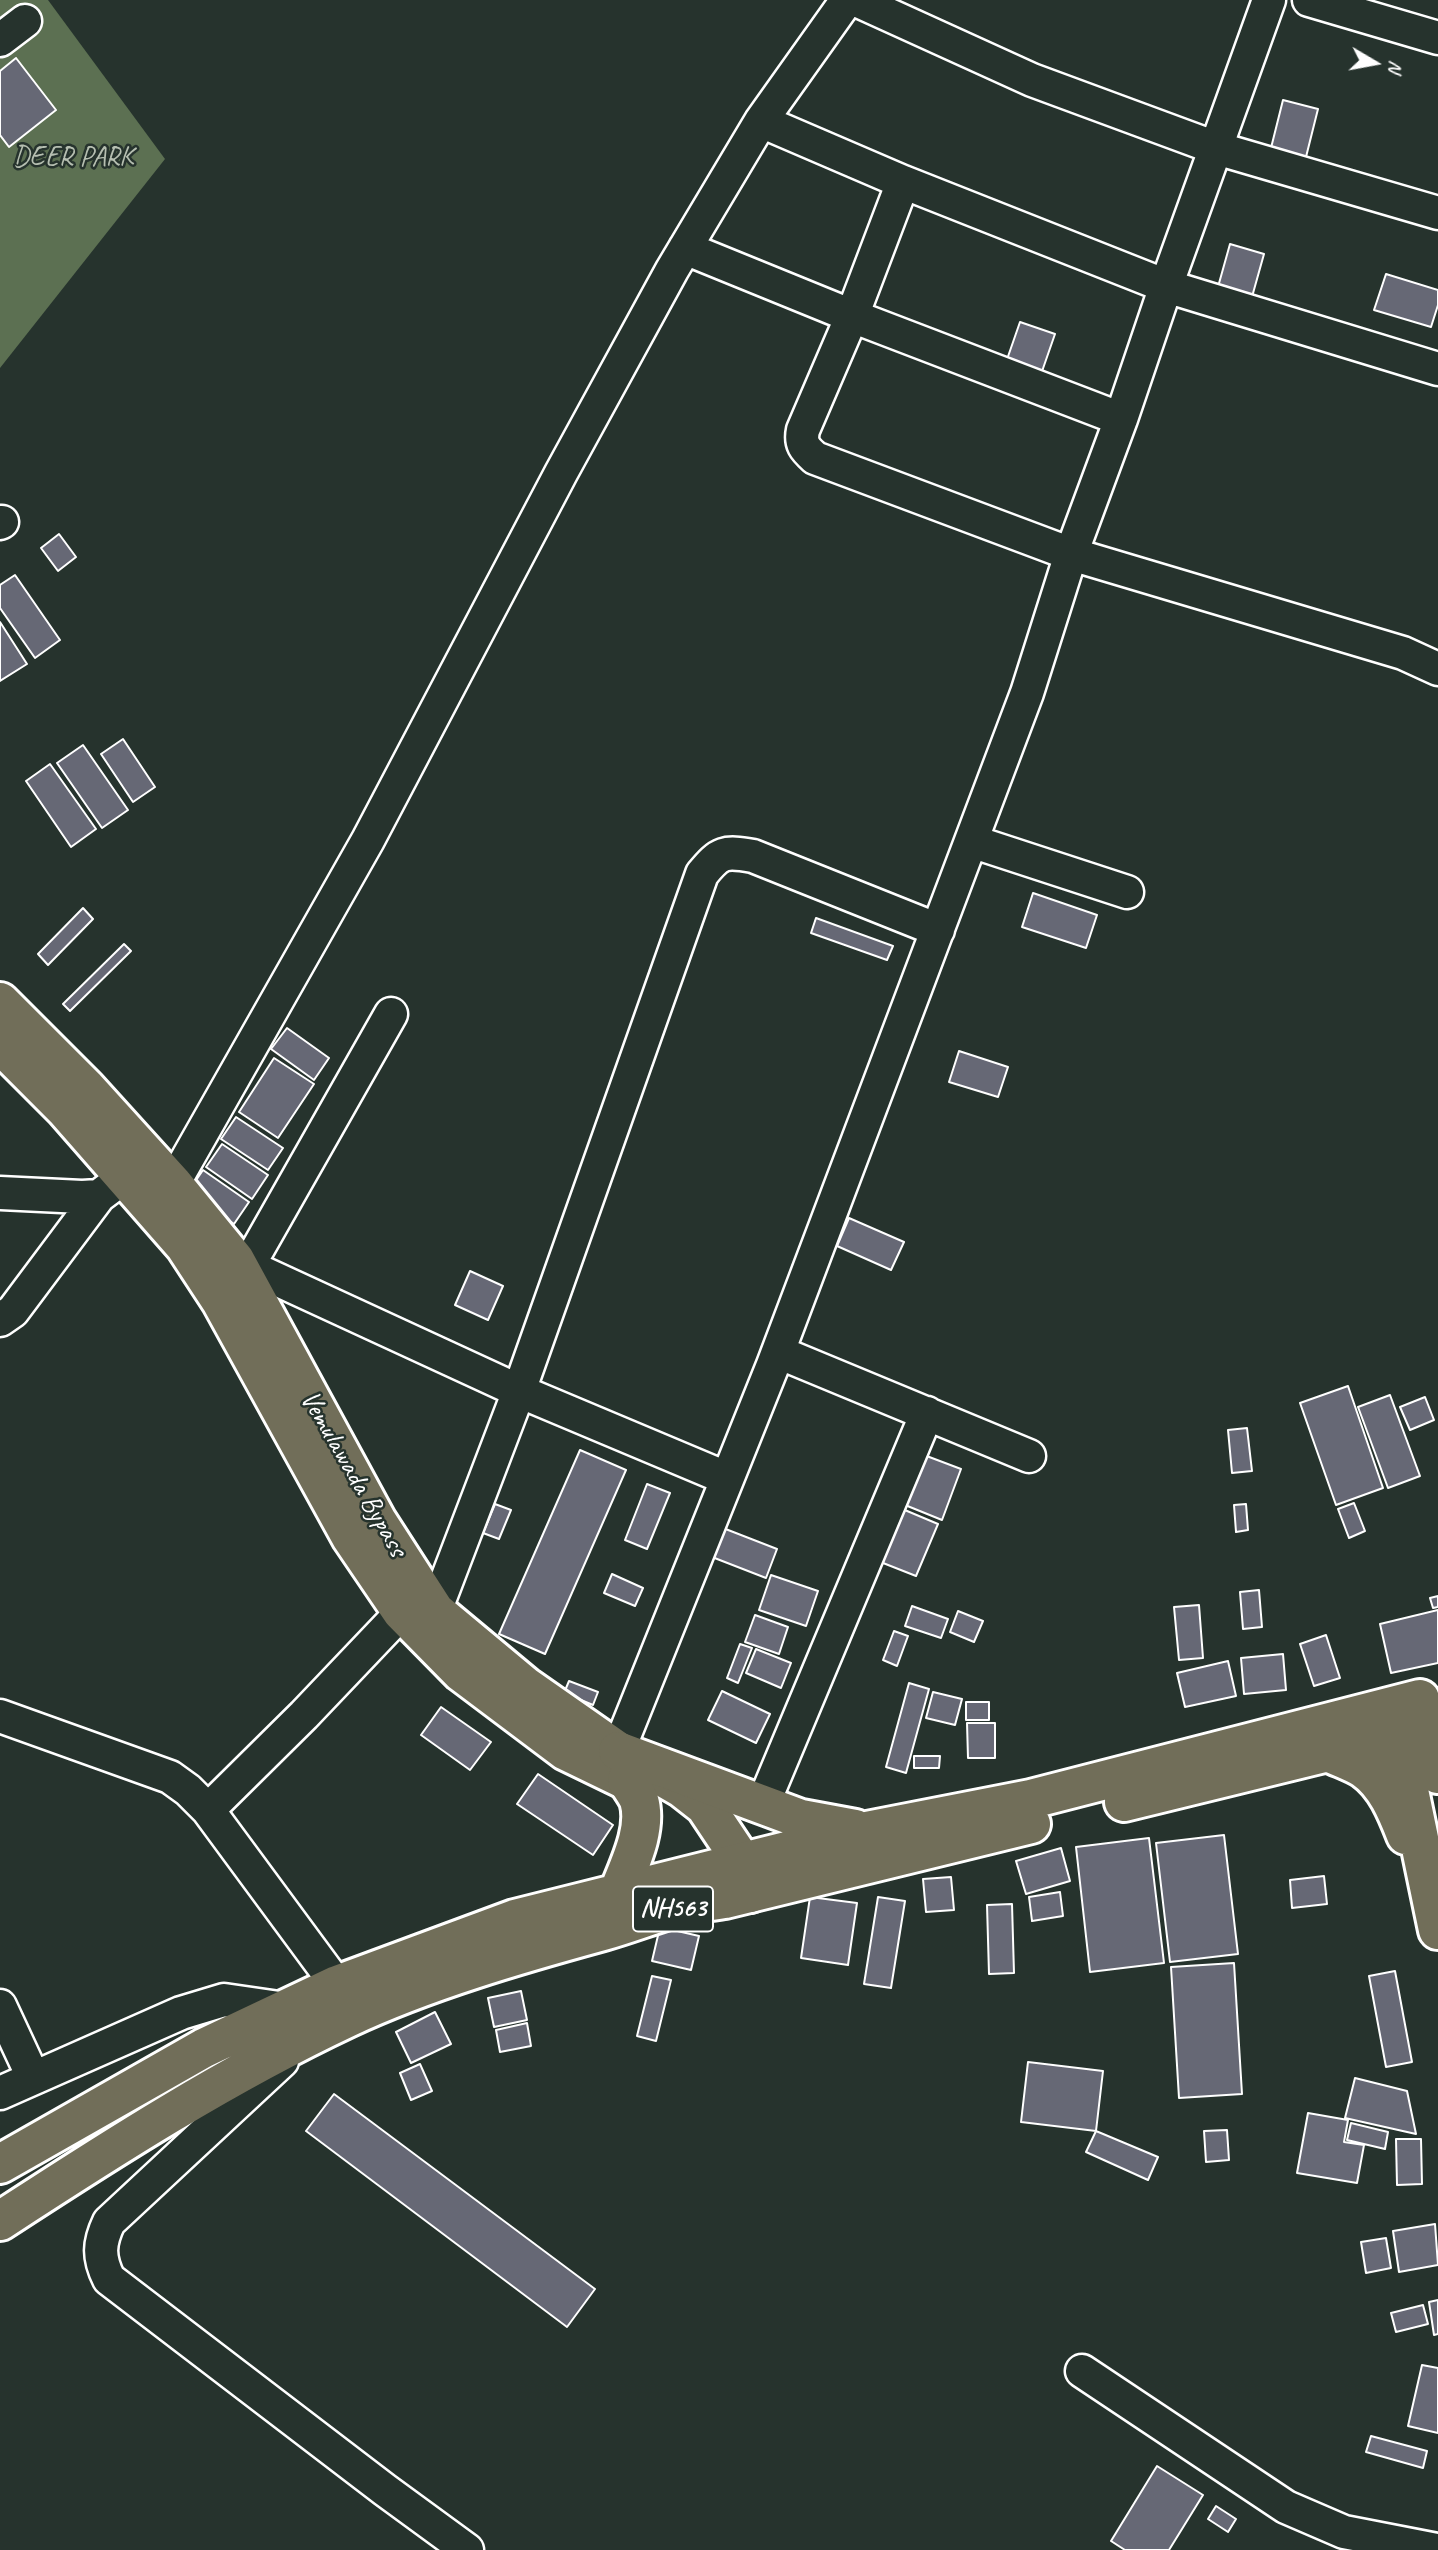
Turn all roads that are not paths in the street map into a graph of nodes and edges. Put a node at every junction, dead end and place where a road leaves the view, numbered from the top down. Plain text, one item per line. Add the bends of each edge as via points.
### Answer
1 (847, 0) edge
2 (856, 0) edge
3 (1269, 0) edge
4 (1309, 0) edge
5 (25, 22) dead end
6 (1438, 38) edge
7 (0, 40) edge
8 (761, 121) junction
9 (1216, 148) junction
10 (902, 182) junction
11 (1438, 212) edge
12 (685, 248) junction
13 (1166, 286) junction
14 (852, 316) junction
15 (1438, 369) edge
16 (1121, 419) junction
17 (1071, 554) junction
18 (1438, 669) edge
19 (971, 841) junction
20 (1127, 892) dead end
21 (938, 930) junction
22 (0, 1002) edge
23 (391, 1014) dead end
24 (0, 1044) edge
25 (173, 1184) junction
26 (112, 1186) junction
27 (0, 1193) edge
28 (241, 1263) junction
29 (0, 1320) edge
30 (778, 1352) junction
31 (519, 1391) junction
32 (927, 1413) junction
33 (1029, 1456) dead end
34 (726, 1478) junction
35 (418, 1611) junction
36 (0, 1716) edge
37 (1419, 1716) edge
38 (1328, 1752) junction
39 (623, 1766) junction
40 (1438, 1774) edge
41 (763, 1804) junction
42 (208, 1810) junction
43 (867, 1831) junction
44 (735, 1881) junction
45 (1430, 1892) junction
46 (618, 1894) junction
47 (1438, 1930) edge
48 (337, 1984) junction
49 (0, 2006) edge
50 (293, 2026) junction
51 (33, 2077) junction
52 (0, 2093) edge
53 (0, 2164) edge
54 (0, 2221) edge
55 (1082, 2371) dead end
56 (467, 2550) edge
57 (1437, 2550) edge

1 - 8 street
2 - 9 street via 1032,80
3 - 9 street
4 - 6 street
5 - 7 street
8 - 10 street
8 - 12 street
9 - 11 street
9 - 13 street
10 - 13 street
10 - 14 street
12 - 14 street
12 - 25 street via 561,472 368,840
13 - 15 street
13 - 16 street
14 - 16 street
14 - 17 street via 803,430 804,449 815,458
16 - 17 street
17 - 18 street via 1403,653
17 - 19 street via 1027,694
19 - 20 street
19 - 21 street
21 - 30 street
21 - 31 street via 753,856 730,852 716,858 702,874
22 - 25 main road, Vemulawada Bypass
23 - 28 street
24 - 26 main road, Vemulawada Bypass via 65,1109
25 - 28 main road, Vemulawada Bypass
26 - 27 street via 71,1197
26 - 29 street via 13,1311
26 - 35 main road, Vemulawada Bypass via 185,1246 221,1301 351,1537
28 - 31 street
28 - 35 main road, Vemulawada Bypass via 377,1521
30 - 32 street
30 - 34 street
31 - 34 street
31 - 35 street
32 - 33 street
32 - 41 street
34 - 39 street
35 - 39 main road, Vemulawada Bypass via 526,1686
35 - 42 street
36 - 42 street via 170,1777
37 - 38 main road, NH563
37 - 40 main road
37 - 43 main road, NH563
37 - 45 main road
38 - 44 main road, NH563
38 - 45 main road via 1364,1769 1379,1783 1397,1813
39 - 41 main road
39 - 44 main road, Vemulawada Bypass via 692,1816
39 - 46 main road via 641,1810 636,1846
41 - 43 main road via 801,1819
42 - 48 street
43 - 44 main road, NH563
44 - 46 main road, NH563
44 - 50 main road, NH563 via 680,1907 523,1953 348,2018
45 - 47 main road
46 - 48 main road, NH563 via 515,1919
48 - 50 main road, NH563
49 - 51 street
50 - 51 street via 224,2000 181,2013
50 - 53 main road, NH563 via 204,2048
50 - 54 main road, NH563
50 - 56 street via 109,2222 101,2239 103,2267 109,2279
51 - 52 street
55 - 57 street via 1286,2507 1345,2532

